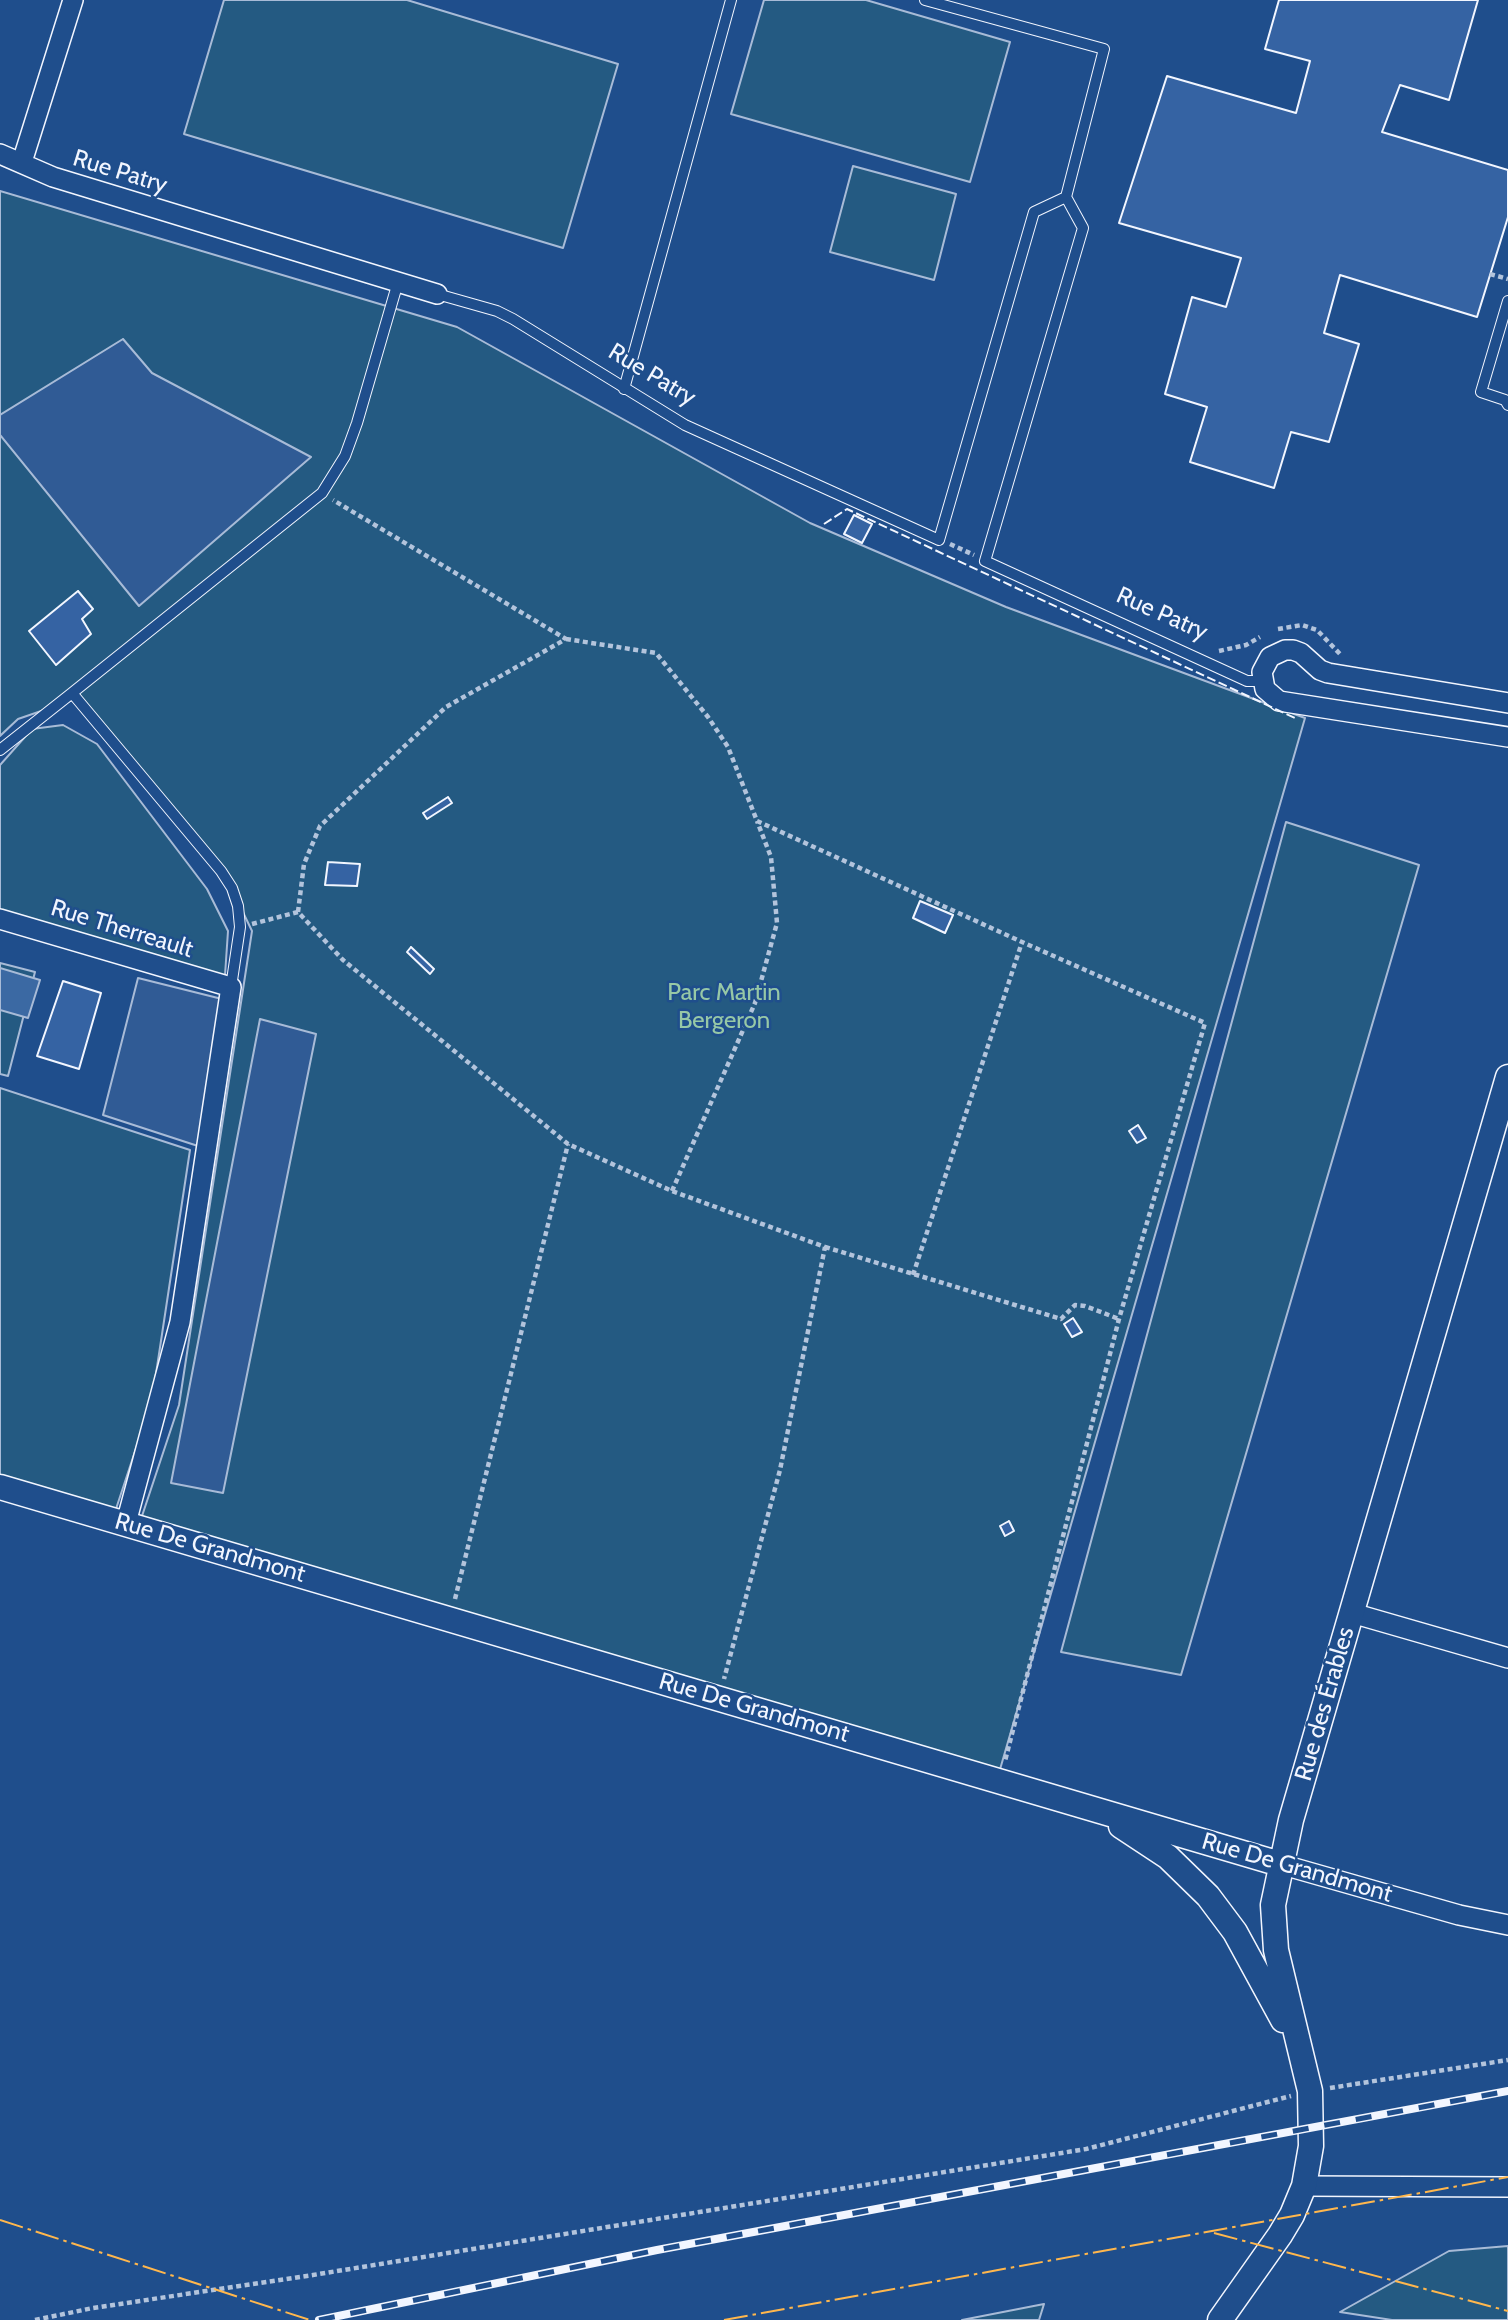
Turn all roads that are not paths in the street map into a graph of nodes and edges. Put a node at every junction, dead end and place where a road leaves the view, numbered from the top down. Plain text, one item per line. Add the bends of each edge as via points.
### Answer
1 (73, 0) edge
2 (731, 0) edge
3 (925, 0) edge
4 (0, 155) edge
5 (22, 162) junction
6 (1066, 197) junction
7 (398, 282) junction
8 (437, 294) joint
9 (1508, 301) edge
10 (624, 388) junction
11 (1508, 405) edge
12 (1262, 681) junction
13 (72, 693) junction
14 (1508, 703) edge
15 (1508, 737) edge
16 (0, 750) edge
17 (0, 919) edge
18 (231, 987) junction
19 (1508, 1077) edge
20 (0, 1487) edge
21 (127, 1523) junction
22 (1352, 1613) junction
23 (1508, 1658) edge
24 (1090, 1808) junction
25 (1280, 1864) junction
26 (1508, 1925) edge
27 (1303, 2058) junction
28 (1304, 2186) junction
29 (1508, 2187) edge
30 (1220, 2320) edge

1 - 5 street
2 - 10 lane
3 - 6 lane via 1104,49
4 - 5 street, Rue Patry
5 - 7 street, Rue Patry via 53,177
6 - 10 lane, Rue Patry via 1034,212 939,540 685,425
6 - 12 lane, Rue Patry via 1083,228 985,561 1247,681
7 - 8 street, Rue Patry
7 - 13 lane via 358,423 345,456 322,493
8 - 10 lane, Rue Patry via 513,319
9 - 11 lane via 1481,392
12 - 14 street via 1270,657 1293,650 1328,673
12 - 15 street, Rue Patry via 1279,701
13 - 16 lane
13 - 18 lane via 221,870 236,896 240,927
17 - 18 street, Rue Therreault
18 - 21 street via 180,1322
19 - 22 street, Rue des Érables
20 - 21 street, Rue De Grandmont
21 - 24 street, Rue De Grandmont
22 - 23 street
22 - 25 street, Rue des Érables
24 - 25 street, Rue De Grandmont
24 - 27 street via 1153,1846 1208,1896 1235,1933
25 - 26 street, Rue De Grandmont
25 - 27 street, Rue des Érables via 1273,1931
27 - 28 street, Rue des Érables via 1310,2091 1311,2146
28 - 29 street
28 - 30 street, Rue des Érables via 1292,2215

